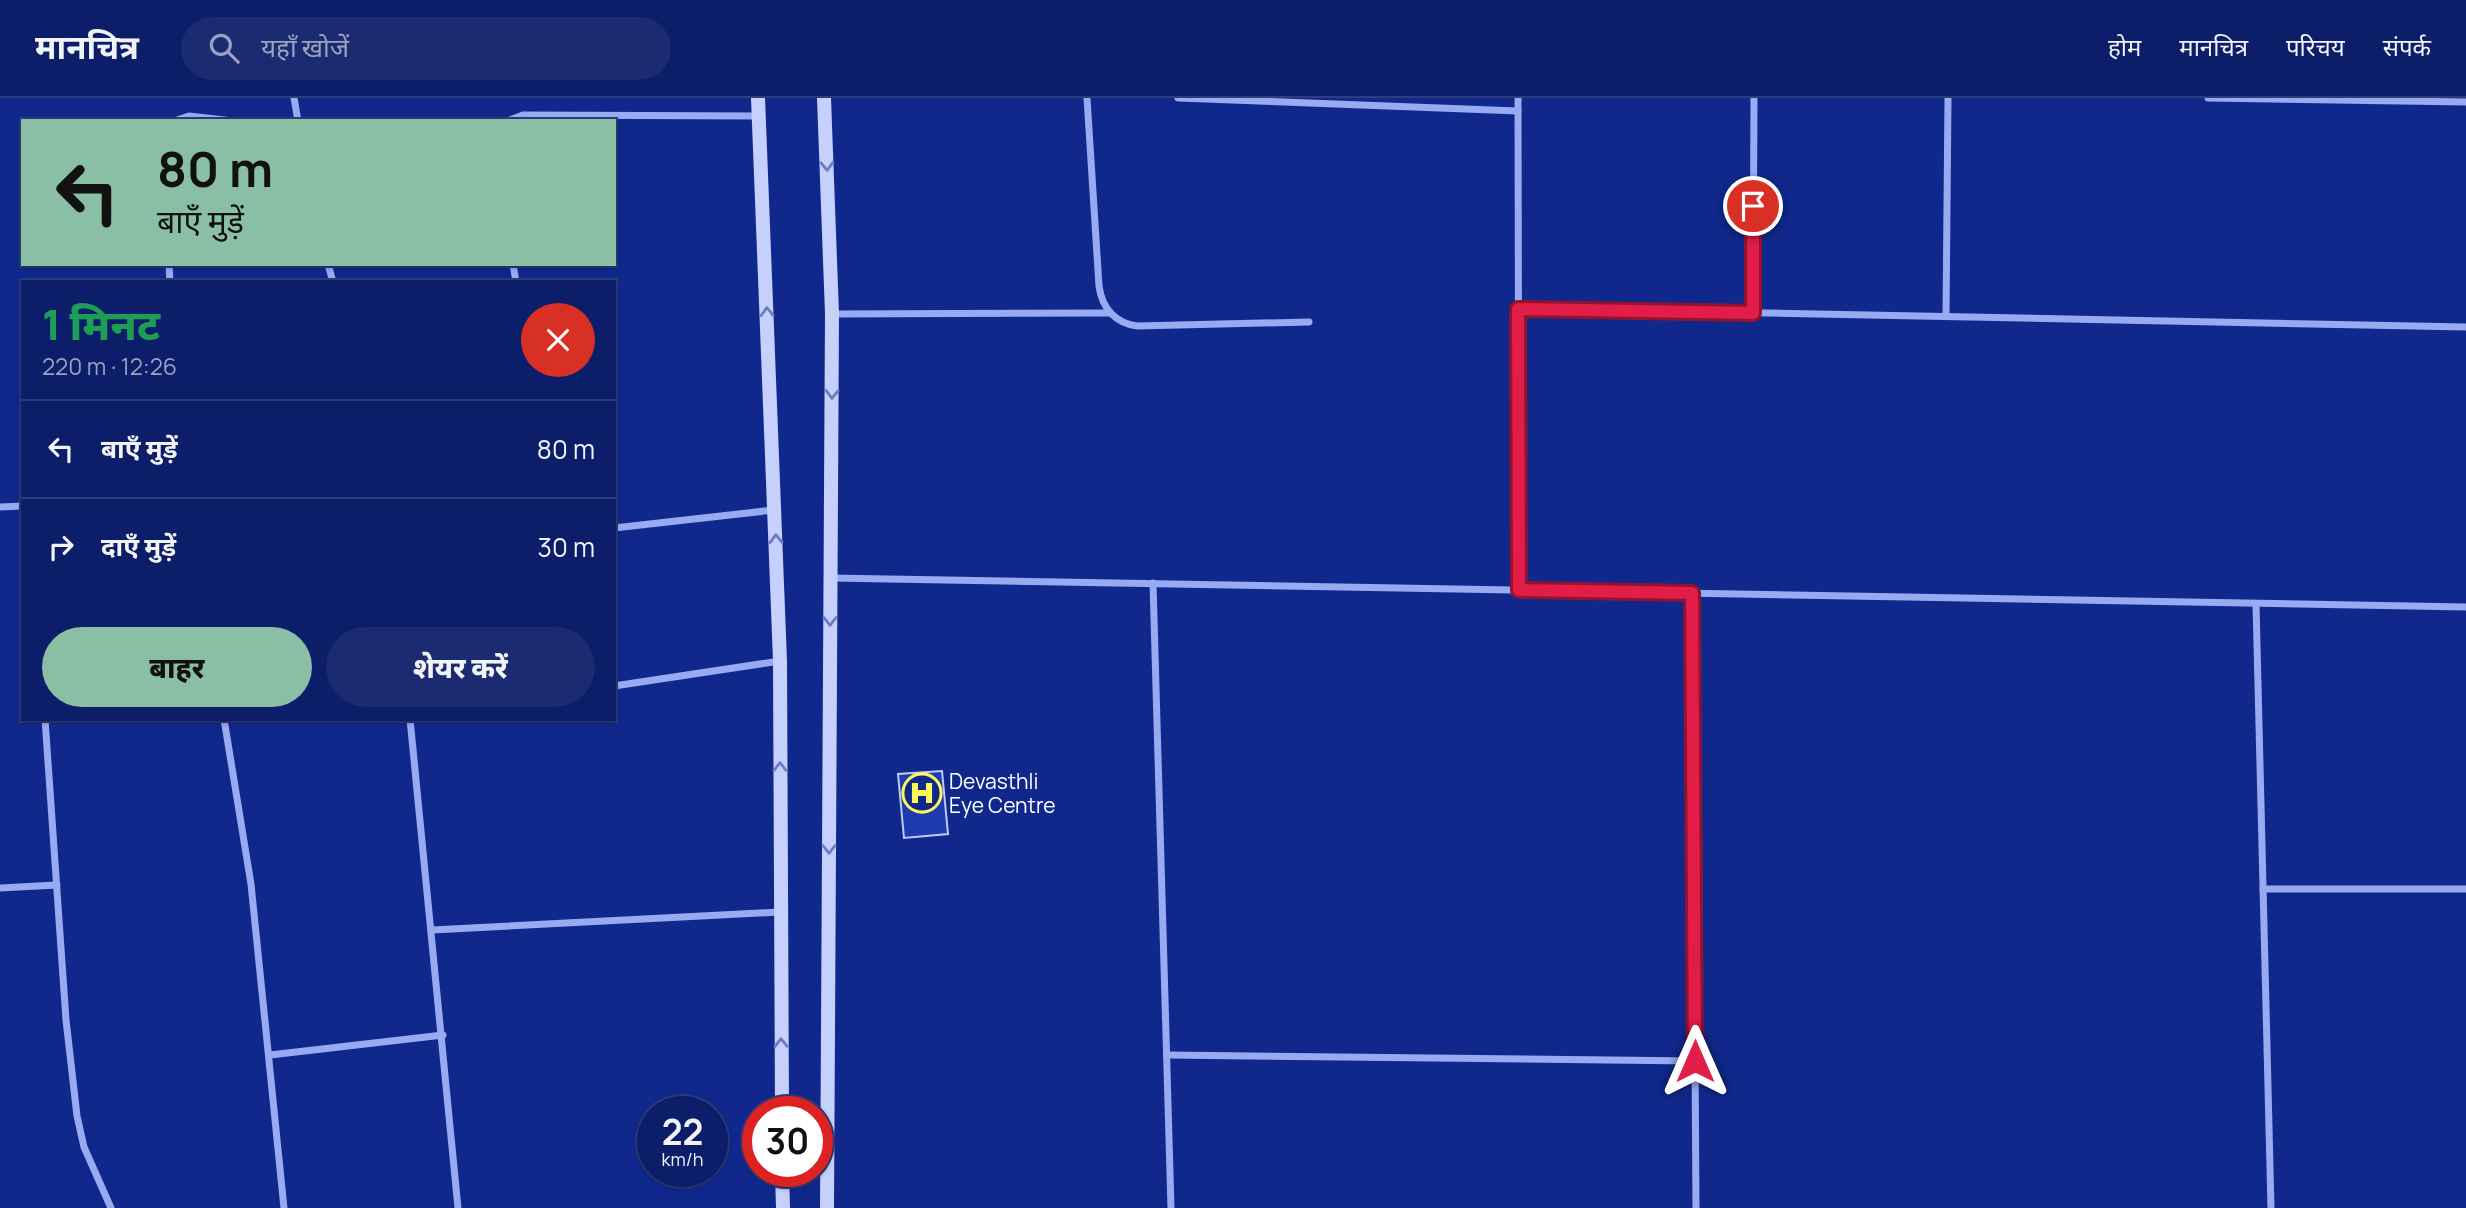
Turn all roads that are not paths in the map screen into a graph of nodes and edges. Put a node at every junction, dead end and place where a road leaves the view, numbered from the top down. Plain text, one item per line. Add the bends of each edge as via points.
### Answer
1 (294, 98) edge
2 (758, 98) edge
3 (824, 98) edge
4 (1087, 98) edge
5 (1178, 98) edge
6 (1518, 98) edge
7 (1754, 98) edge
8 (1948, 98) edge
9 (2208, 98) edge
10 (2306, 99) edge
11 (2466, 102) edge
12 (1518, 111) junction
13 (759, 116) junction
14 (180, 119) edge
15 (215, 119) edge
16 (298, 119) edge
17 (513, 119) edge
18 (1518, 309) junction
19 (1110, 313) junction
20 (1753, 313) junction
21 (832, 314) junction
22 (1946, 316) junction
23 (1309, 322) dead end
24 (2466, 327) edge
25 (21, 506) edge
26 (0, 507) edge
27 (774, 510) junction
28 (616, 528) edge
29 (830, 578) junction
30 (1153, 583) junction
31 (1519, 590) junction
32 (1692, 593) junction
33 (2256, 604) junction
34 (2466, 607) edge
35 (780, 661) junction
36 (616, 686) edge
37 (45, 721) edge
38 (223, 721) edge
39 (410, 721) edge
40 (57, 885) junction
41 (0, 888) edge
42 (2263, 889) junction
43 (2466, 889) edge
44 (779, 912) junction
45 (432, 930) junction
46 (443, 1035) junction
47 (270, 1055) junction
48 (1167, 1055) junction
49 (1695, 1061) junction
50 (782, 1096) edge
51 (782, 1187) edge
52 (111, 1208) edge
53 (284, 1208) edge
54 (458, 1208) edge
55 (783, 1208) edge
56 (827, 1208) edge
57 (1171, 1208) edge
58 (1696, 1208) edge
59 (2271, 1208) edge

1 - 16 street
2 - 13 main road
3 -> 21 main road
4 - 19 street via 1100,296
5 - 12 street
6 - 12 street
7 - 20 street
8 - 22 street
9 - 10 street
10 - 11 street
12 - 18 street
13 - 17 street via 523,115
27 -> 13 main road
14 - 15 street
18 - 20 street
18 - 31 street
19 - 21 street
19 - 23 street via 1137,326
20 - 22 street
21 -> 29 main road
22 - 24 street
25 - 26 street
27 - 28 street
35 -> 27 main road
29 - 30 street
29 -> 56 main road
30 - 31 street
30 - 48 street
31 - 32 street
32 - 33 street
32 - 49 street
33 - 34 street
33 - 42 street
35 - 36 street
44 -> 35 main road
37 - 40 street
38 - 47 street via 251,884
39 - 45 street
40 - 41 street
40 - 52 street via 77,1116 84,1147
42 - 43 street
42 - 59 street
44 - 45 street
50 -> 44 main road
45 - 46 street
46 - 47 street
46 - 54 street
47 - 53 street
48 - 49 street
48 - 57 street
49 - 58 street
51 - 55 main road

